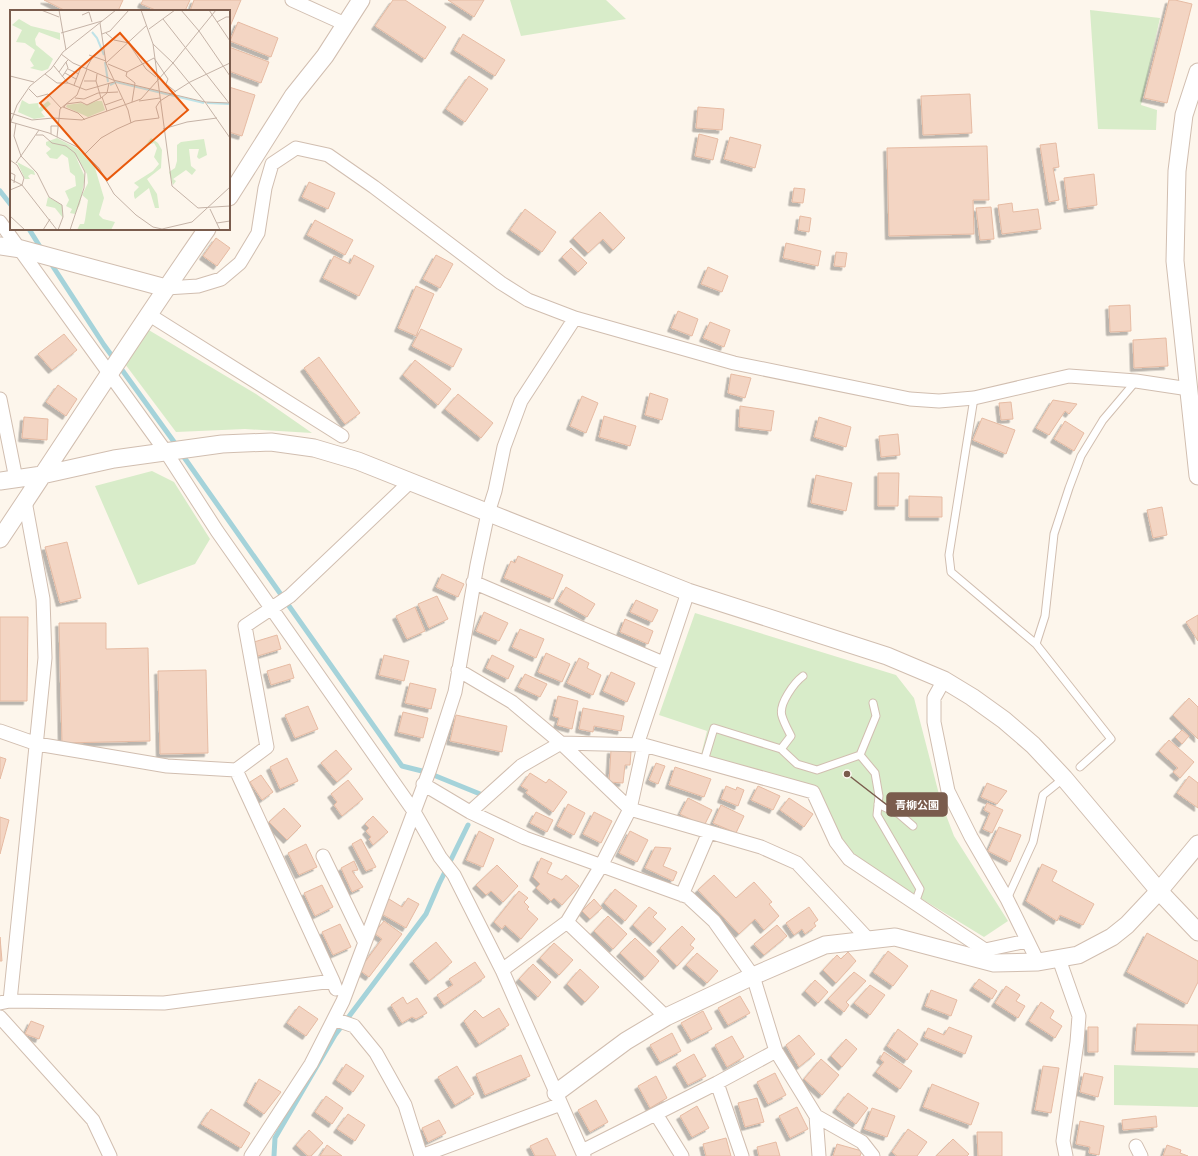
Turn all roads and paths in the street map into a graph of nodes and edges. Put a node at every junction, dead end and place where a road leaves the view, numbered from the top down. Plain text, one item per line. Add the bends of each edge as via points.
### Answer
1 (292, 0) edge
2 (361, 0) edge
3 (345, 24) junction
4 (1198, 72) edge
5 (230, 195) edge
6 (0, 222) edge
7 (206, 230) edge
8 (0, 246) edge
9 (26, 251) junction
10 (166, 288) junction
11 (148, 314) junction
12 (575, 318) junction
13 (115, 366) junction
14 (1136, 381) junction
15 (1188, 389) junction
16 (974, 398) junction
17 (0, 399) edge
18 (342, 436) dead end
19 (166, 452) junction
20 (42, 475) junction
21 (1198, 476) edge
22 (8, 480) edge
23 (410, 482) junction
24 (25, 501) junction
25 (488, 513) junction
26 (0, 539) edge
27 (474, 582) junction
28 (688, 592) junction
29 (272, 608) junction
30 (1036, 644) junction
31 (664, 663) junction
32 (458, 670) junction
33 (803, 676) dead end
34 (944, 680) junction
35 (873, 703) dead end
36 (0, 731) edge
37 (561, 743) junction
38 (37, 744) junction
39 (641, 745) junction
40 (781, 749) junction
41 (860, 755) junction
42 (704, 761) junction
43 (1080, 767) dead end
44 (236, 770) junction
45 (1064, 778) junction
46 (423, 784) junction
47 (878, 804) junction
48 (630, 809) junction
49 (413, 810) junction
50 (470, 812) junction
51 (913, 826) dead end
52 (709, 832) junction
53 (1198, 844) edge
54 (323, 856) dead end
55 (601, 866) junction
56 (1159, 891) junction
57 (682, 894) junction
58 (1007, 900) junction
59 (915, 903) junction
60 (567, 922) junction
61 (1198, 932) edge
62 (869, 940) junction
63 (364, 941) junction
64 (1027, 941) junction
65 (1058, 959) junction
66 (1038, 962) junction
67 (502, 970) junction
68 (753, 976) junction
69 (333, 981) junction
70 (342, 1001) junction
71 (5, 1002) edge
72 (666, 1016) junction
73 (0, 1017) edge
74 (335, 1019) junction
75 (776, 1051) junction
76 (717, 1083) junction
77 (559, 1098) junction
78 (656, 1114) junction
79 (816, 1116) junction
80 (583, 1154) edge
81 (110, 1156) edge
82 (252, 1156) edge
83 (421, 1156) edge
84 (682, 1156) edge
85 (742, 1156) edge
86 (819, 1156) edge
87 (873, 1156) edge
88 (1066, 1156) edge

1 - 3 street
2 - 3 street
3 - 5 street via 325,56 293,96
4 - 15 street via 1184,115 1177,171 1175,261
6 - 9 street
7 - 10 street
8 - 9 street
9 - 10 street
9 - 13 street
10 - 11 street
10 - 12 street via 198,286 221,279 240,263 258,233 265,188 272,164 296,148 328,155 501,283 528,300
11 - 13 street
11 - 18 street
12 - 16 street via 734,364 910,399 939,402
12 - 25 street via 521,401 504,446
13 - 19 street
13 - 20 street
14 - 15 street
14 - 16 street via 1069,376
14 - 30 lane via 1103,420 1081,456 1054,534 1045,616
15 - 21 street
16 - 30 lane via 949,555 951,572
17 - 22 street
19 - 20 street via 114,459
19 - 23 street via 222,444 271,442 314,448 358,461
19 - 29 street via 217,531
20 - 22 street
20 - 24 street
23 - 25 street
23 - 29 street via 290,596
24 - 26 street
24 - 38 street via 43,599 45,658
25 - 27 street
25 - 28 street
27 - 31 street
27 - 32 street
28 - 31 street
28 - 34 street via 887,656
29 - 44 street via 245,626 267,747
29 - 49 street
30 - 43 lane via 1112,739
31 - 39 street
32 - 37 street via 512,702
32 - 46 street via 455,692
33 - 40 lane via 797,680 782,706 781,714 791,736
34 - 45 street via 972,696 1004,720
34 - 58 street via 934,698 934,722 948,791
35 - 41 lane via 876,716
36 - 38 street
37 - 39 street
37 - 48 street
37 - 50 street via 521,766
38 - 44 street via 167,766
38 - 71 street
39 - 42 street
39 - 48 street
40 - 41 lane via 797,764 817,770
40 - 42 lane via 714,728
41 - 47 lane via 875,773
42 - 59 street via 813,792 836,842 849,859
44 - 69 street
45 - 56 street
45 - 58 lane via 1042,795 1033,842
46 - 49 street
46 - 50 street
47 - 51 lane via 899,814
47 - 59 lane via 877,815 920,889
48 - 52 street
48 - 55 street
49 - 63 street
49 - 67 street via 440,857 454,875
50 - 55 street via 525,838
52 - 57 street
52 - 62 street via 761,847 797,863
53 - 56 street
54 - 63 street
55 - 57 street
55 - 60 street
56 - 61 street
56 - 65 street via 1112,937 1078,955
57 - 68 street via 714,921
58 - 64 street
59 - 64 street via 986,950
60 - 67 street
60 - 72 street
62 - 66 street via 895,937 994,962
62 - 68 street via 825,945
63 - 70 street
64 - 66 street
65 - 66 street
65 - 88 street via 1079,1016 1063,1142
67 - 77 street
68 - 72 street
68 - 75 street
69 - 70 street
69 - 71 street via 164,1002
70 - 74 street
72 - 77 street via 626,1041
73 - 81 street via 93,1120
74 - 82 street via 311,1064
74 - 83 street via 354,1026 376,1053 405,1105
75 - 76 street
75 - 79 street
76 - 78 street
76 - 85 street
77 - 80 street
77 - 83 street
78 - 80 street
78 - 84 street
79 - 86 street
79 - 87 street via 862,1142

